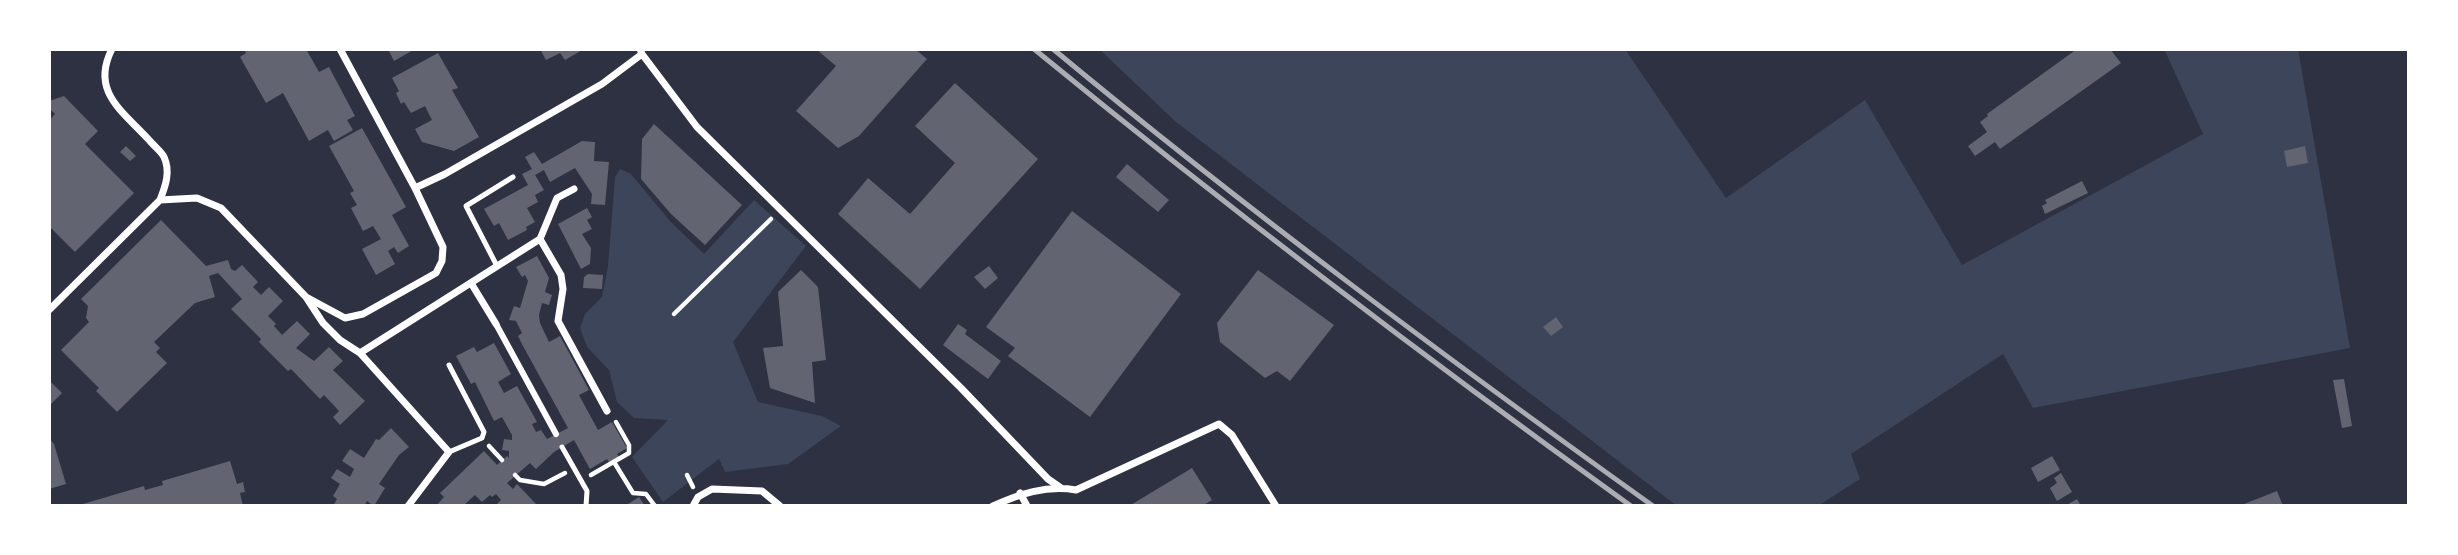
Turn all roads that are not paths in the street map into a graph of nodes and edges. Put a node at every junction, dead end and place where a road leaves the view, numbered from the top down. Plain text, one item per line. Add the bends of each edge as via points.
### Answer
1 (112, 49) edge
2 (340, 49) edge
3 (641, 52) edge
4 (513, 177) dead end
5 (415, 188) junction
6 (574, 189) dead end
7 (160, 200) junction
8 (540, 239) junction
9 (496, 266) junction
10 (471, 283) junction
11 (306, 297) junction
12 (49, 310) edge
13 (496, 324) joint
14 (360, 353) junction
15 (449, 365) dead end
16 (607, 411) road end
17 (556, 434) dead end
18 (562, 447) dead end
19 (449, 452) junction
20 (1060, 488) junction
21 (1020, 493) junction
22 (408, 506) edge
23 (586, 506) edge
24 (693, 506) edge
25 (780, 506) edge
26 (993, 506) edge
27 (1027, 506) edge
28 (1276, 506) edge

1 - 7 street via 103,80 109,96 164,156 167,181
2 - 5 street
3 - 5 street via 602,84
3 - 20 street via 697,127
4 - 9 lane via 466,205
5 - 11 street via 443,247 436,273 363,314 345,318
6 - 8 street via 556,198
7 - 11 street via 197,198 221,208
7 - 12 street
8 - 9 street
8 - 16 street via 561,275 558,321
9 - 10 street
10 - 13 street
10 - 14 street
11 - 14 street via 323,323
13 - 17 street
14 - 19 street
15 - 19 lane via 484,432 482,438
18 - 23 lane via 587,491
19 - 22 street
20 - 21 street
20 - 28 street via 1076,490 1219,424 1232,435
21 - 26 street
21 - 27 street
24 - 25 street via 712,489 762,491

